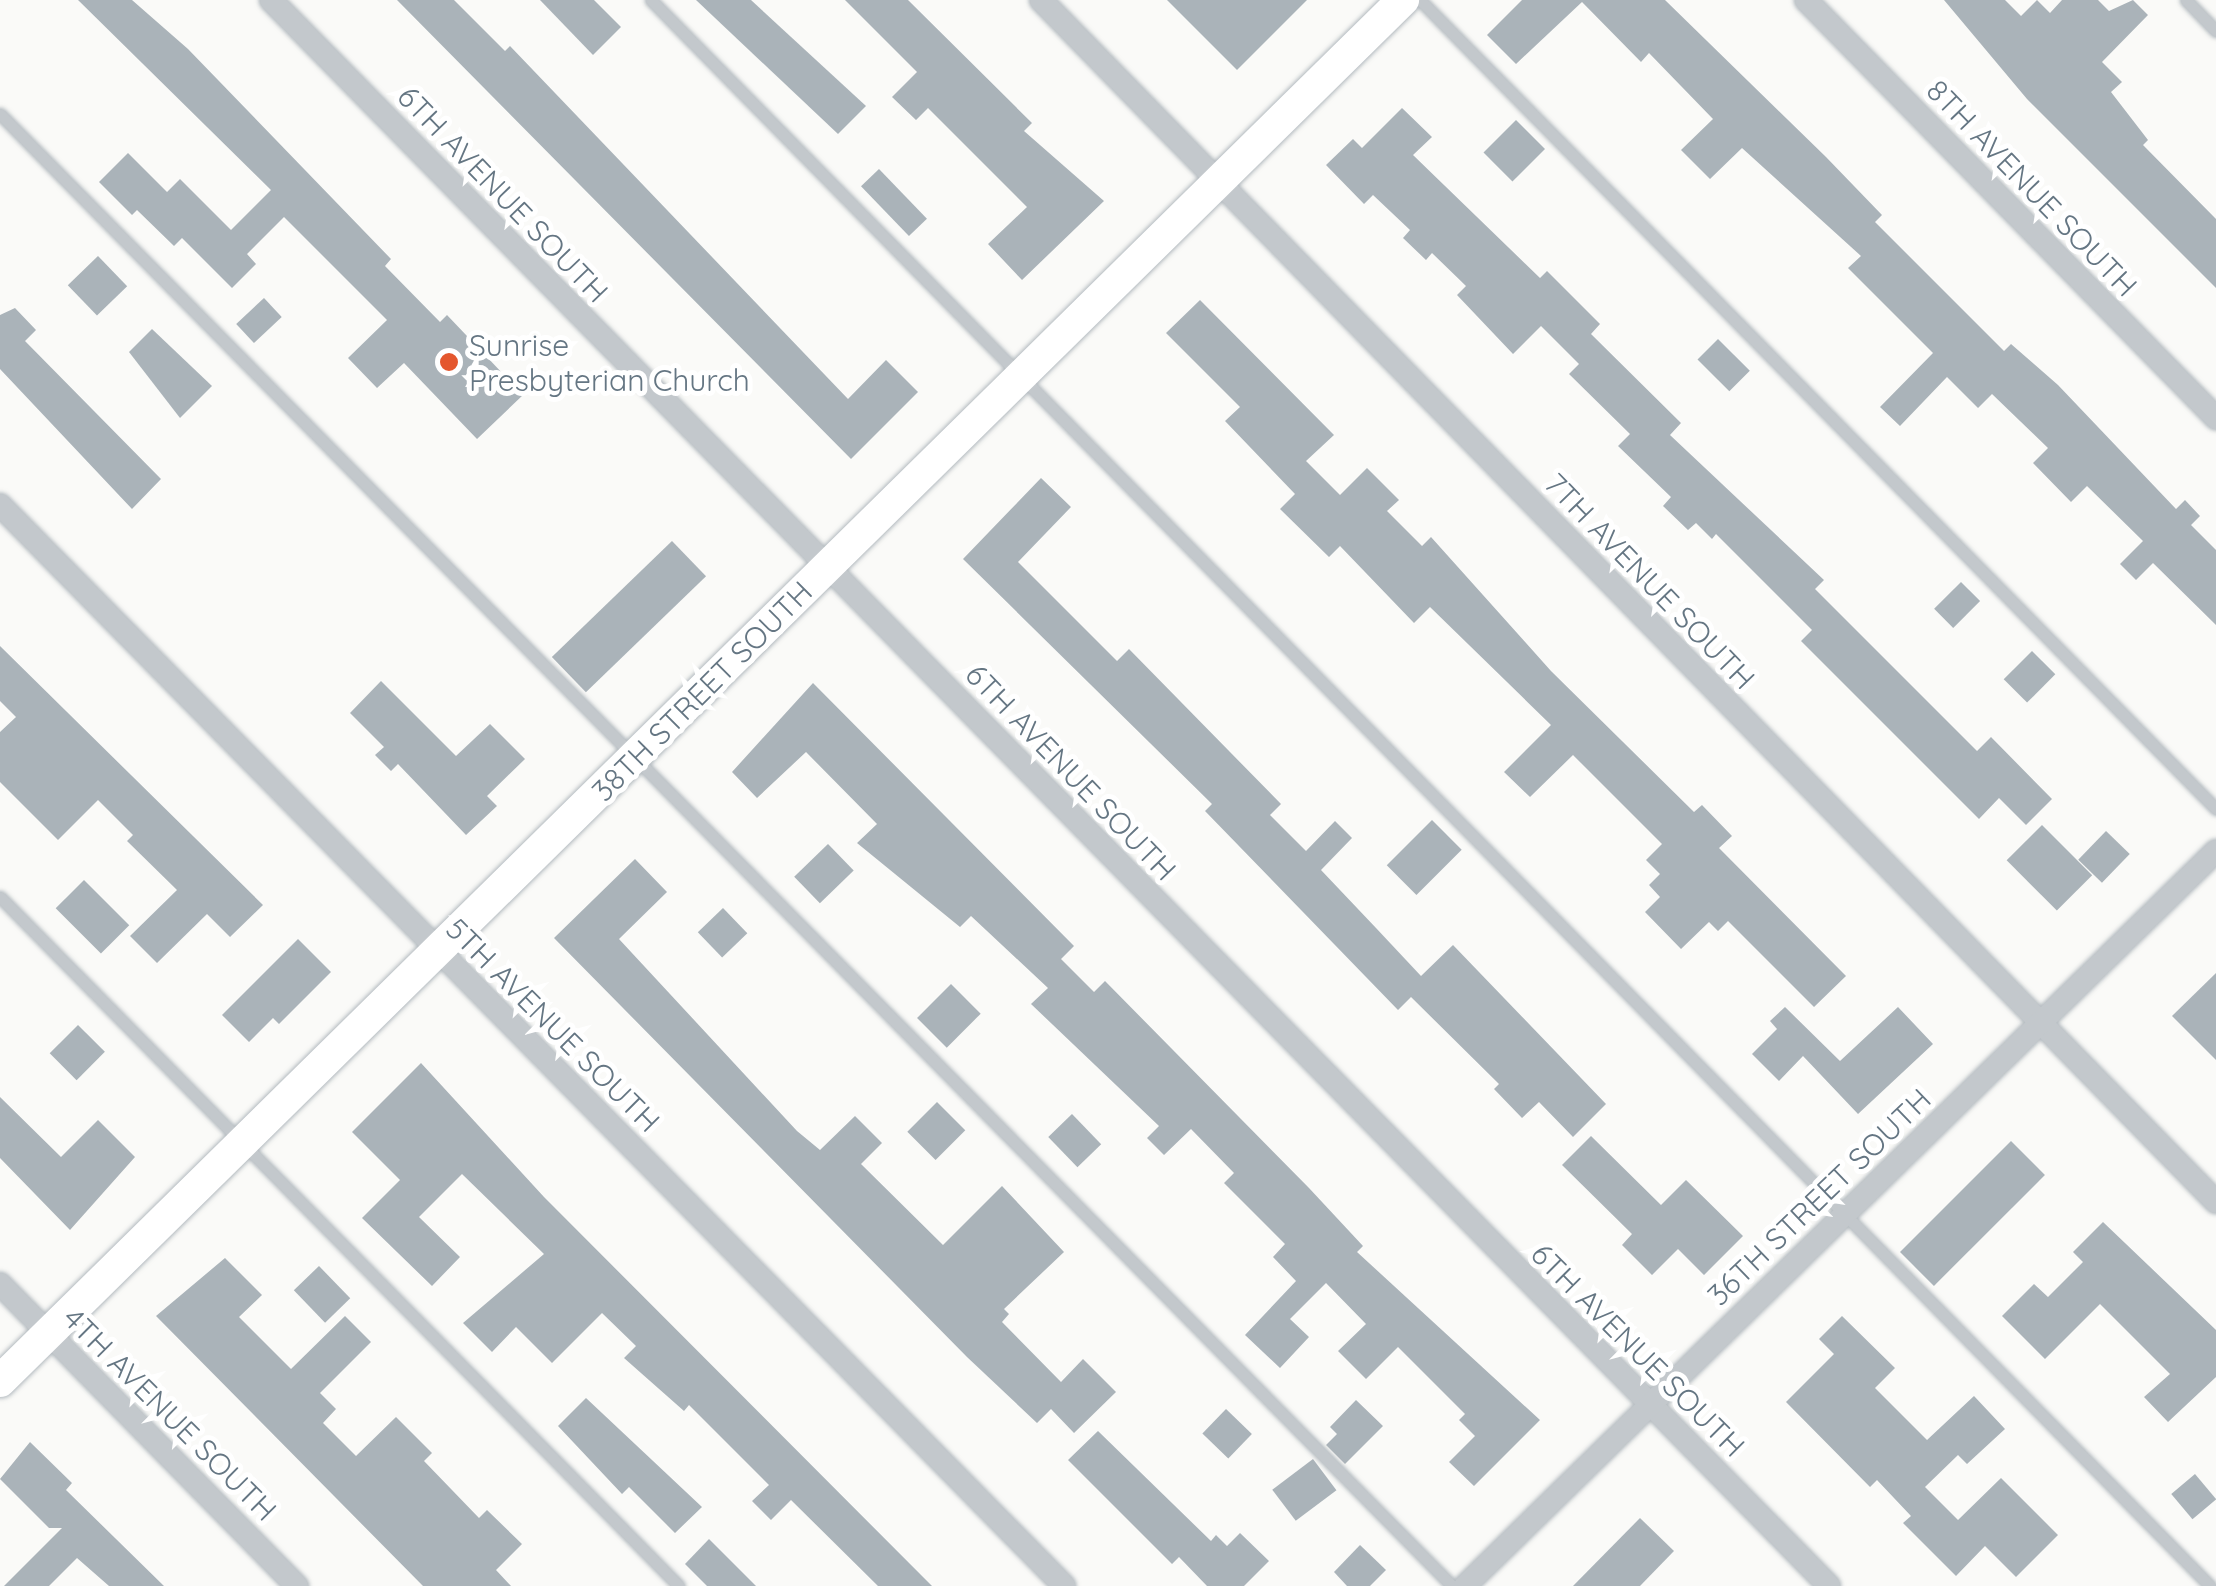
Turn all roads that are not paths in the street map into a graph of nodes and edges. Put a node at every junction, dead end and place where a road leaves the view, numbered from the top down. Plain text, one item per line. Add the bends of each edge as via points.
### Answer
1 (271, 0) edge
2 (651, 0) edge
3 (1041, 0) edge
4 (1403, 0) edge
5 (1420, 0) edge
6 (1806, 0) edge
7 (2186, 0) edge
8 (2216, 31) edge
9 (0, 114) edge
10 (1218, 180) junction
11 (1020, 376) junction
12 (2216, 418) edge
13 (0, 506) edge
14 (828, 567) junction
15 (635, 758) junction
16 (2216, 808) edge
17 (2216, 851) edge
18 (0, 897) edge
19 (436, 951) junction
20 (2039, 1025) junction
21 (242, 1143) junction
22 (2216, 1202) edge
23 (1843, 1215) junction
24 (0, 1284) edge
25 (49, 1333) junction
26 (0, 1381) edge
27 (1648, 1404) junction
28 (297, 1586) edge
29 (678, 1586) edge
30 (1064, 1586) edge
31 (1452, 1586) edge
32 (1464, 1586) edge
33 (1829, 1586) edge
34 (2210, 1586) edge

1 - 14 street, 6TH AVENUE SOUTH
2 - 11 lane
3 - 10 street, 7TH AVENUE SOUTH
4 - 10 main road, 38TH STREET SOUTH
5 - 16 lane
6 - 12 street, 8TH AVENUE SOUTH
7 - 8 lane
9 - 15 lane
10 - 11 main road, 38TH STREET SOUTH
10 - 20 street, 7TH AVENUE SOUTH
11 - 14 main road, 38TH STREET SOUTH
11 - 23 lane
13 - 19 street, 5TH AVENUE SOUTH
14 - 15 main road, 38TH STREET SOUTH
14 - 27 street, 6TH AVENUE SOUTH
15 - 19 main road, 38TH STREET SOUTH
15 - 31 lane
17 - 20 street, 36TH STREET SOUTH
18 - 21 lane
19 - 21 main road, 38TH STREET SOUTH
19 - 30 street, 5TH AVENUE SOUTH
20 - 22 street, 7TH AVENUE SOUTH
20 - 23 street, 36TH STREET SOUTH
21 - 25 main road, 38TH STREET SOUTH
21 - 29 lane
23 - 27 street, 36TH STREET SOUTH
23 - 34 lane
24 - 25 street, 4TH AVENUE SOUTH
25 - 26 main road, 38TH STREET SOUTH
25 - 28 street, 4TH AVENUE SOUTH
27 - 32 street, 36TH STREET SOUTH
27 - 33 street, 6TH AVENUE SOUTH

